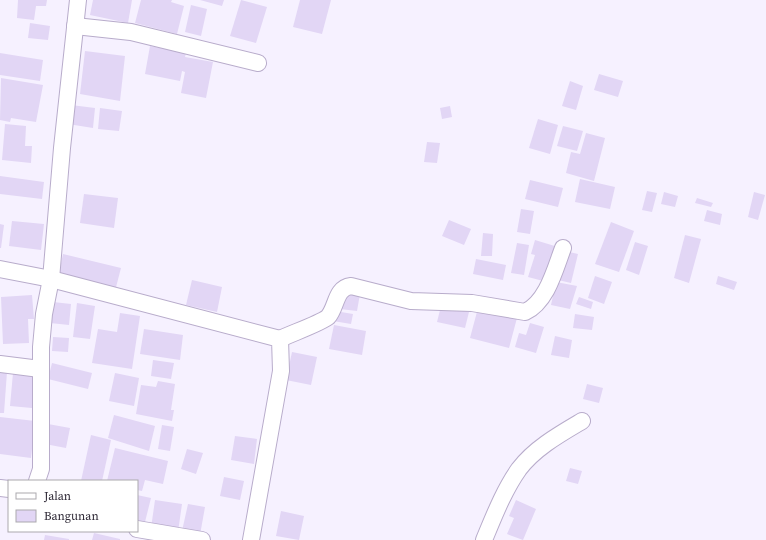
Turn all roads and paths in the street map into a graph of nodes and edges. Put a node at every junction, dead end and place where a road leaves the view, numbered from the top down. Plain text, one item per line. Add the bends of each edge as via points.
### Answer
1 (78, 0) edge
2 (75, 26) junction
3 (258, 63) dead end
4 (563, 248) dead end
5 (0, 269) edge
6 (51, 279) junction
7 (280, 339) junction
8 (0, 364) edge
9 (40, 369) junction
10 (582, 421) dead end
11 (37, 480) edge
12 (138, 529) edge
13 (202, 540) edge
14 (251, 540) edge
15 (484, 540) edge

1 - 2 street
2 - 3 street via 131,32
2 - 6 street
4 - 7 street via 547,287 537,303 525,312 472,304 411,301 351,286 340,292 332,311 324,320
5 - 6 street
6 - 7 street
6 - 9 street via 44,314
7 - 14 street via 281,371
8 - 9 street
9 - 11 street via 41,469
10 - 15 street via 551,440 520,468 499,505
12 - 13 street

